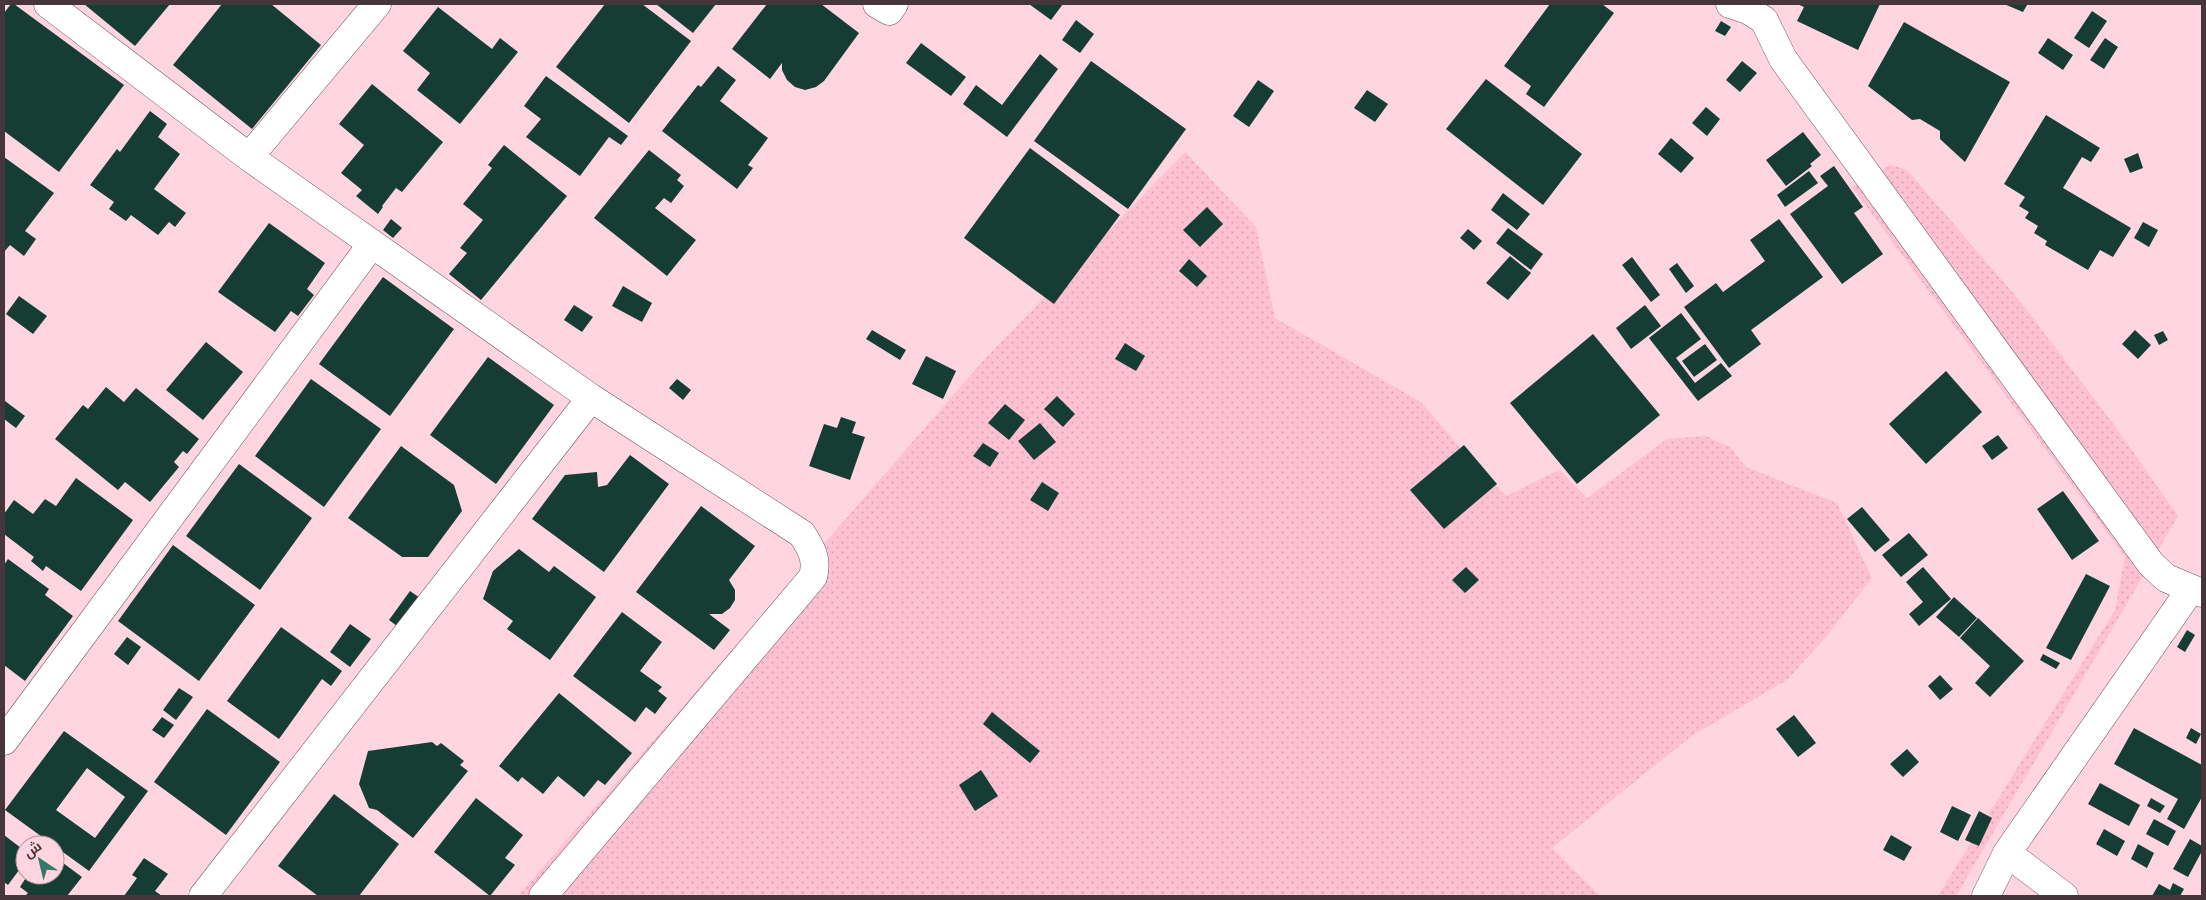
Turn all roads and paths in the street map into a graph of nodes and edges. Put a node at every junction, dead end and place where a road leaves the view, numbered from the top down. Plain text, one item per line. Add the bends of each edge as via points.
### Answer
1 (48, 4) edge
2 (377, 4) edge
3 (877, 4) edge
4 (894, 4) edge
5 (1730, 4) edge
6 (249, 157) junction
7 (372, 244) junction
8 (591, 398) junction
9 (2197, 591) edge
10 (4, 741) edge
11 (2007, 853) junction
12 (203, 896) edge
13 (543, 896) edge
14 (1986, 896) edge
15 (2064, 896) edge

1 - 6 street
2 - 6 street
3 - 4 street via 889,11
5 - 9 street via 1764,20 1784,59 2151,564 2166,578
6 - 7 street
7 - 8 street
7 - 10 street
8 - 12 street
8 - 13 street via 802,534 815,557 815,568 813,577
9 - 11 street
11 - 14 street
11 - 15 street

